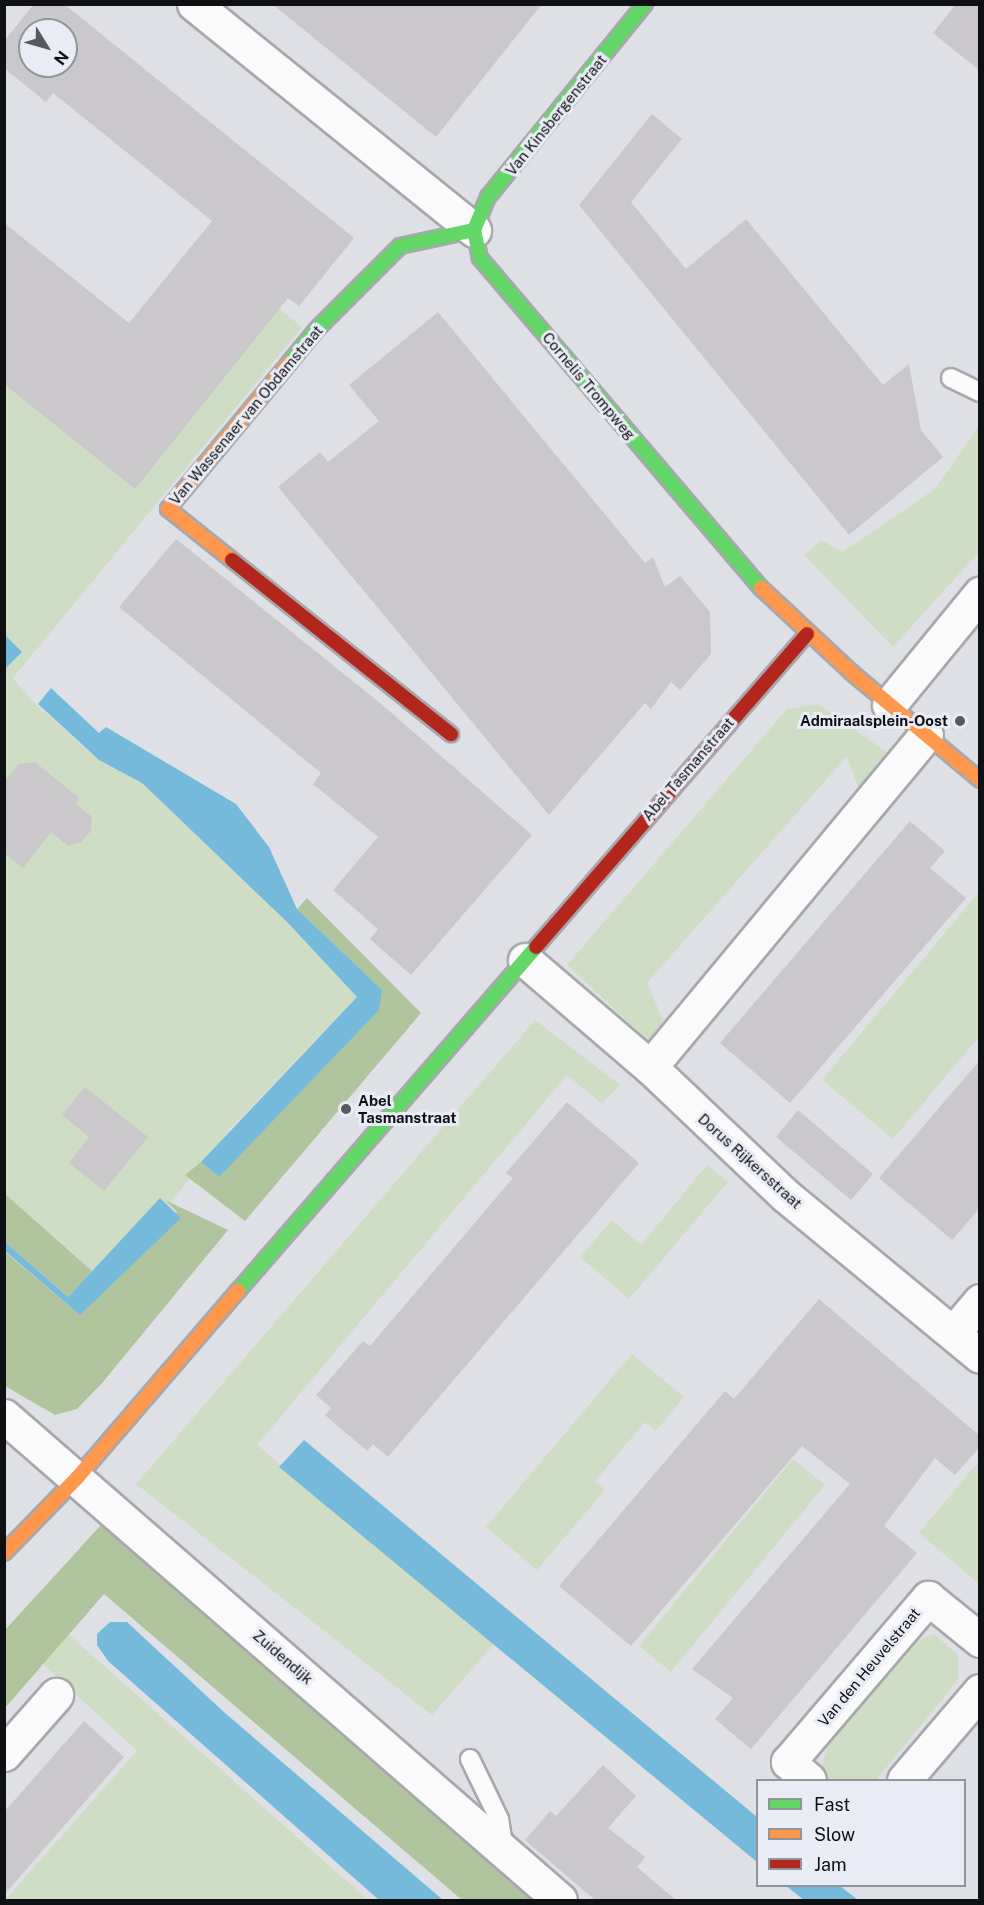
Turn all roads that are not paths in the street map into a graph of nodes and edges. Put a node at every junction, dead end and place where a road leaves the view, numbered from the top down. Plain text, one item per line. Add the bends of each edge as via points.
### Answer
1 (194, 4) edge
2 (645, 4) edge
3 (474, 230) junction
4 (951, 378) dead end
5 (980, 392) edge
6 (979, 597) edge
7 (807, 634) junction
8 (889, 705) junction
9 (451, 734) dead end
10 (926, 735) junction
11 (980, 780) edge
12 (525, 960) junction
13 (650, 1067) junction
14 (980, 1301) edge
15 (952, 1333) junction
16 (980, 1356) edge
17 (4, 1416) edge
18 (77, 1478) junction
19 (4, 1553) edge
20 (978, 1636) edge
21 (980, 1691) edge
22 (56, 1695) dead end
23 (4, 1754) edge
24 (470, 1759) dead end
25 (808, 1779) edge
26 (905, 1779) edge
27 (505, 1853) junction
28 (560, 1900) edge

1 - 3 street
2 - 3 street, Van Kinsbergenstraat via 488,197
3 - 7 street, Cornelis Trompweg via 480,258 770,598
3 - 9 street, Van Wassenaer van Obdamstraat via 400,246 318,328 168,509
4 - 5 lane
6 - 8 street
7 - 8 street, Cornelis Trompweg
7 - 12 street, Abel Tasmanstraat
8 - 10 street, Cornelis Trompweg
10 - 11 street, Cornelis Trompweg
10 - 13 street
12 - 13 street, Dorus Rijkersstraat
12 - 18 street, Abel Tasmanstraat
13 - 15 street, Dorus Rijkersstraat via 755,1169
14 - 15 street
15 - 16 street, Dorus Rijkersstraat
17 - 18 street, Zuidendijk
18 - 19 street, Abel Tasmanstraat
18 - 27 street, Zuidendijk
20 - 25 street, Van den Heuvelstraat via 928,1598 788,1762
21 - 26 street
22 - 23 street
24 - 27 lane via 499,1819
27 - 28 street, Zuidendijk

